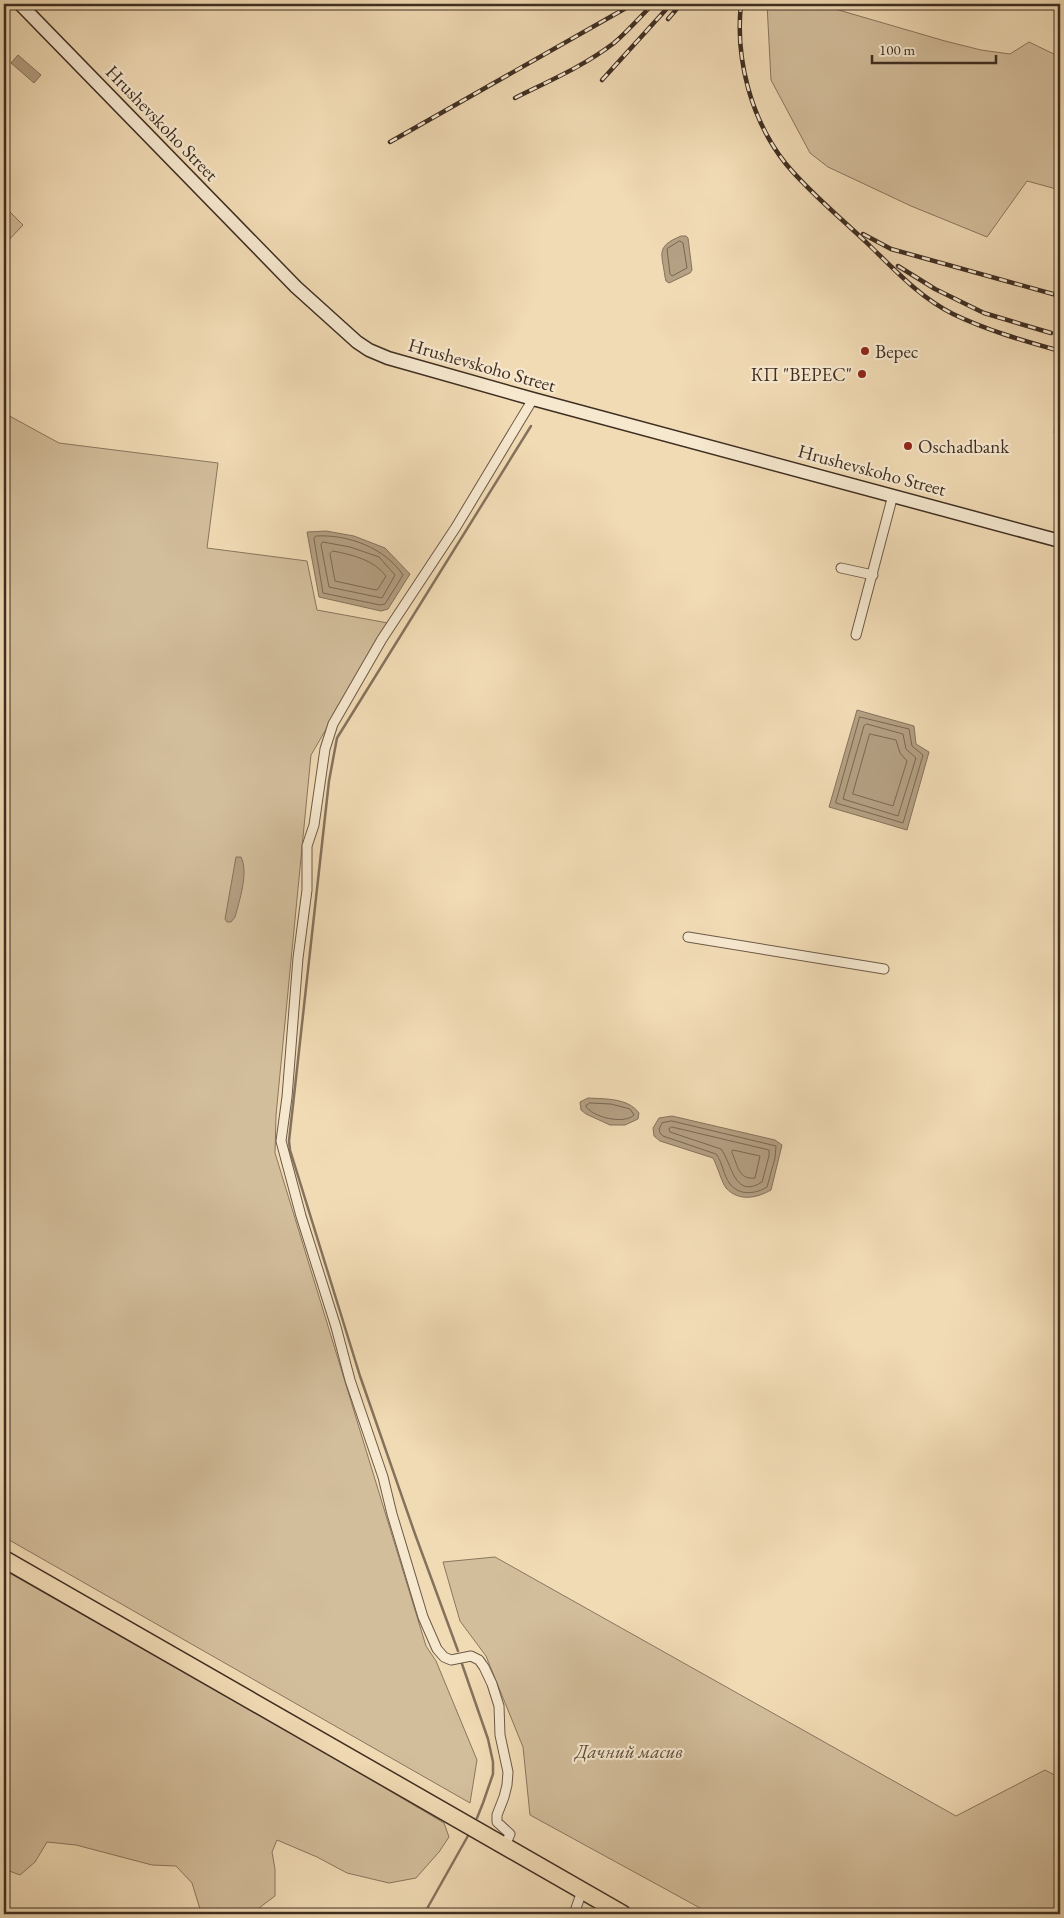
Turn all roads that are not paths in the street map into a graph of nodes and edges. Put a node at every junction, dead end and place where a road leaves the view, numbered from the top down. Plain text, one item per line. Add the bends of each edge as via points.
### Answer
1 (20, 4) edge
2 (533, 399) junction
3 (893, 495) junction
4 (1060, 541) edge
5 (841, 568) dead end
6 (873, 575) junction
7 (856, 635) dead end
8 (688, 937) dead end
9 (884, 969) dead end
10 (4, 1559) edge
11 (505, 1846) junction
12 (582, 1891) junction
13 (574, 1914) edge
14 (623, 1914) edge

1 - 2 street, Hrushevskoho Street via 296,287 357,342 388,358
2 - 3 street, Hrushevskoho Street
2 - 11 street via 456,527 382,639 328,735 314,825 307,846 306,890 281,1141 311,1251 383,1477 423,1617 444,1657 451,1660 471,1656 479,1660 492,1684 508,1772 504,1797 496,1815 497,1822 510,1834
3 - 4 street, Hrushevskoho Street
3 - 6 street
5 - 6 street
6 - 7 street
8 - 9 street
10 - 11 highway
11 - 12 highway
12 - 13 street
12 - 14 highway

